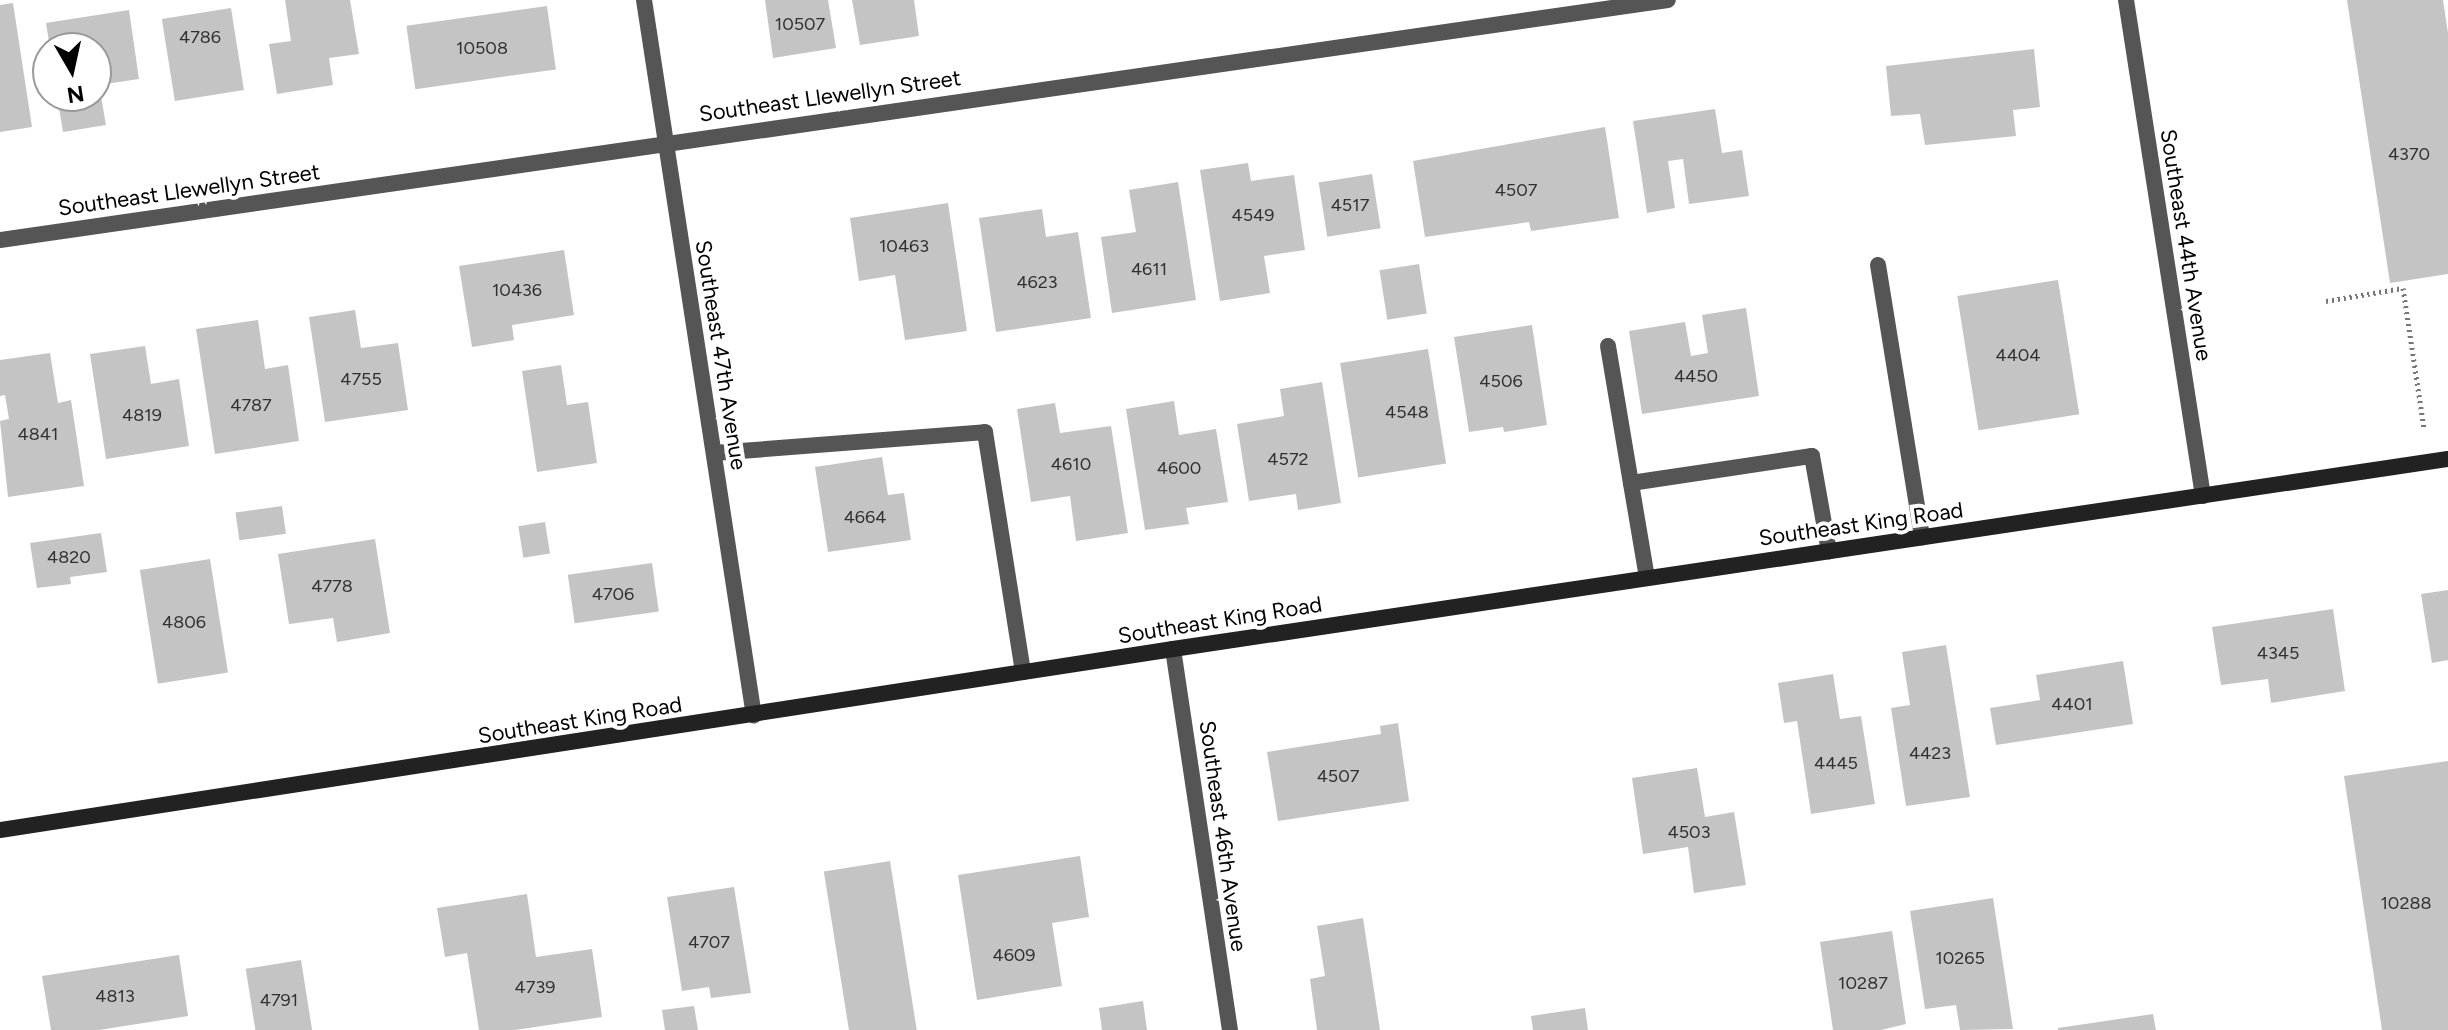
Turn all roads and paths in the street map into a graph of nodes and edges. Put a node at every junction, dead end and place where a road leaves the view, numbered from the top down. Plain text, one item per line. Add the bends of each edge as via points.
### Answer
1 (644, 0) edge
2 (1668, 0) edge
3 (2126, 0) edge
4 (666, 142) junction
5 (0, 240) edge
6 (1878, 265) dead end
7 (2326, 301) dead end
8 (1608, 346) dead end
9 (714, 453) junction
10 (2448, 459) edge
11 (2429, 462) junction
12 (1631, 483) junction
13 (2203, 496) junction
14 (1922, 537) junction
15 (1829, 551) junction
16 (1647, 578) junction
17 (1173, 649) junction
18 (1023, 672) junction
19 (754, 716) junction
20 (0, 830) edge
21 (1230, 1030) edge

1 - 4 street, Southeast 47th Avenue
2 - 4 street, Southeast Llewellyn Street
3 - 13 street, Southeast 44th Avenue
4 - 5 street, Southeast Llewellyn Street
4 - 9 street, Southeast 47th Avenue
6 - 14 street
7 - 11 path via 2403,288
8 - 12 street
9 - 18 street via 985,432
9 - 19 street, Southeast 47th Avenue
10 - 11 main road, Southeast King Road
11 - 13 main road, Southeast King Road
12 - 15 street via 1812,456
12 - 16 street
13 - 14 main road, Southeast King Road
14 - 15 main road, Southeast King Road
15 - 16 main road, Southeast King Road
16 - 17 main road, Southeast King Road
17 - 18 main road, Southeast King Road
17 - 21 street, Southeast 46th Avenue
18 - 19 main road, Southeast King Road
19 - 20 main road, Southeast King Road

